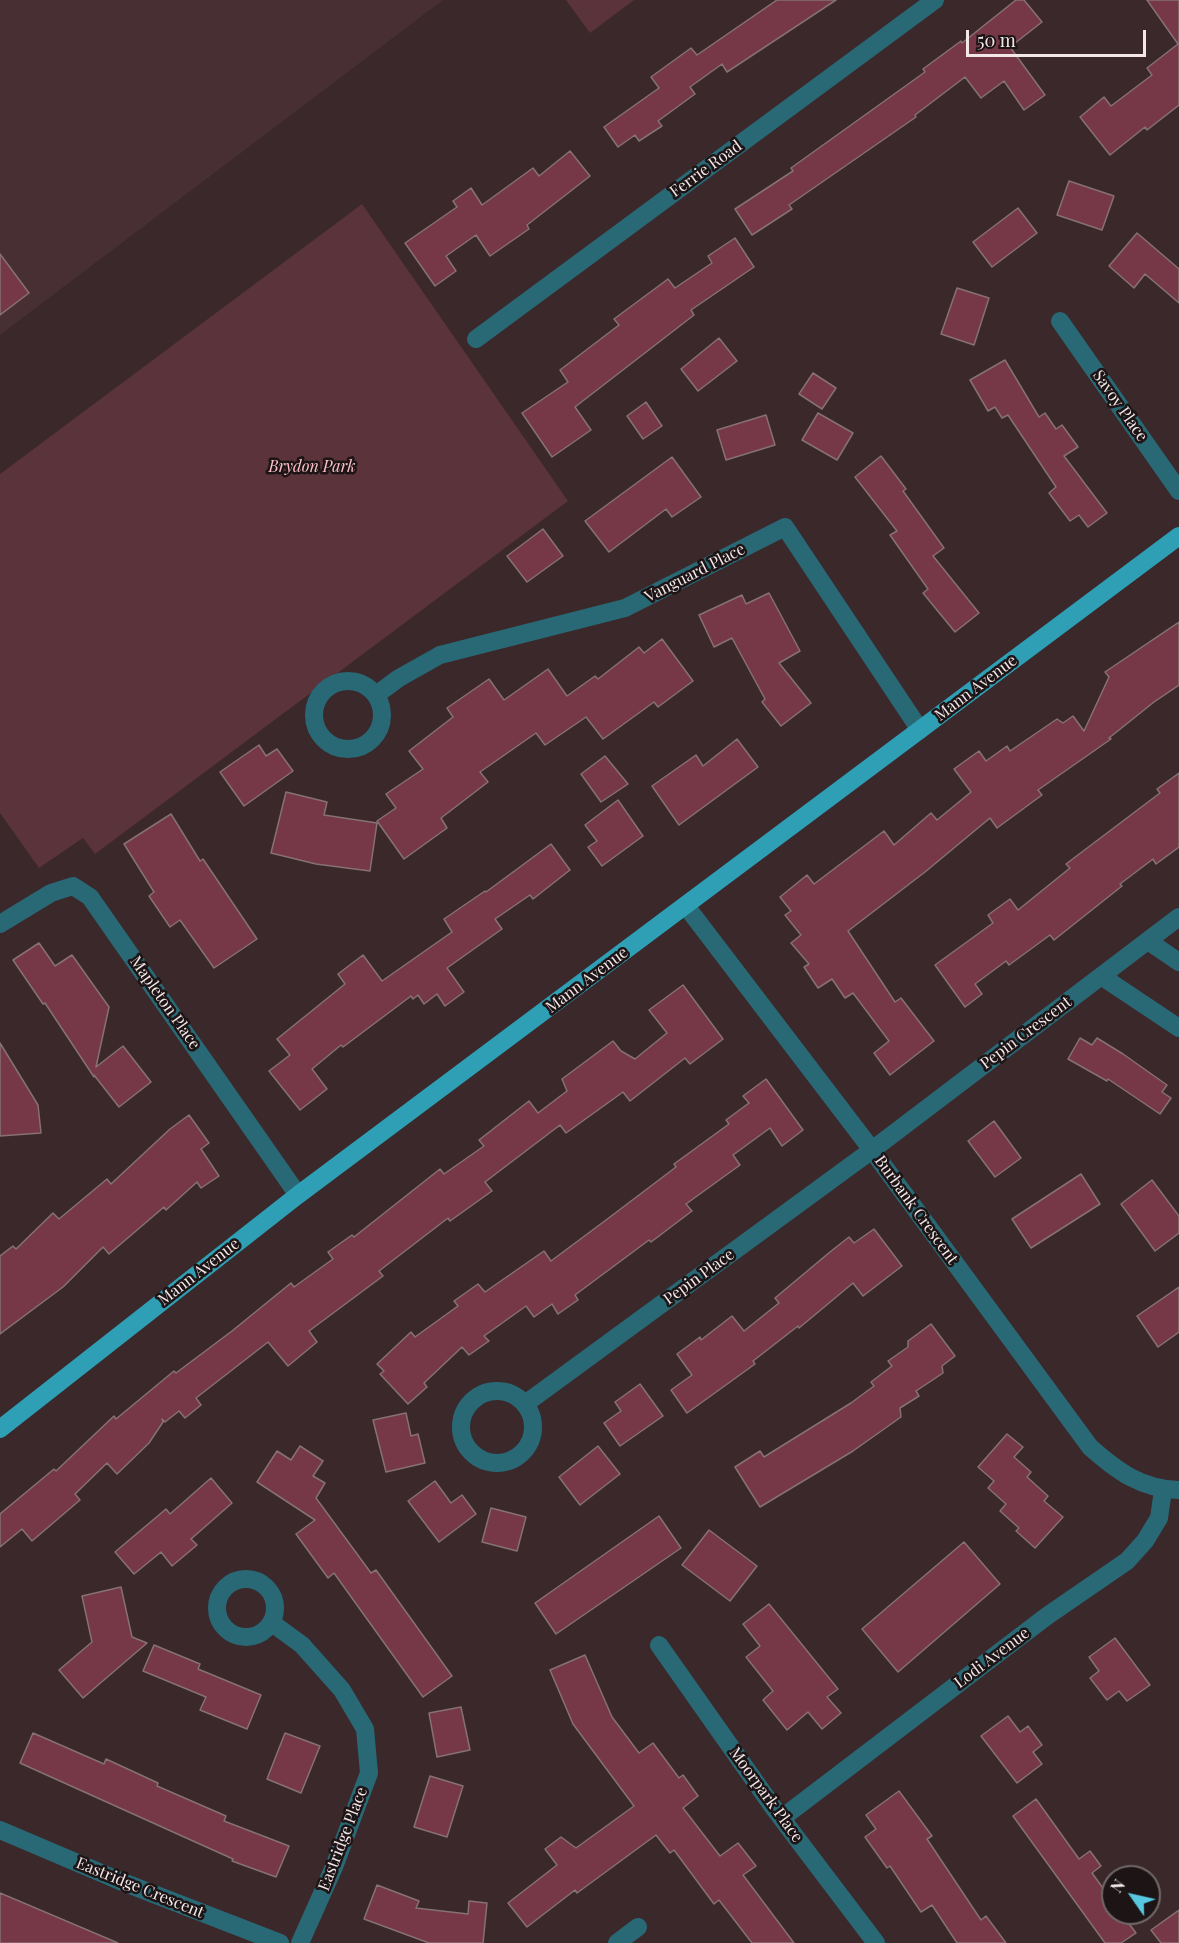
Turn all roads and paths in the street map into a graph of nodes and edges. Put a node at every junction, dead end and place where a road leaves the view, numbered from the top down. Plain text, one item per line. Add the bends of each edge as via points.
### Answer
1 (935, 0) edge
2 (1060, 321) dead end
3 (476, 339) dead end
4 (1179, 491) edge
5 (1179, 536) edge
6 (376, 695) dead end
7 (920, 730) junction
8 (686, 906) junction
9 (1179, 917) edge
10 (0, 924) edge
11 (1148, 941) junction
12 (1179, 962) edge
13 (1101, 976) junction
14 (1179, 1028) edge
15 (872, 1150) junction
16 (298, 1195) junction
17 (525, 1404) dead end
18 (0, 1429) edge
19 (1171, 1490) edge
20 (272, 1623) dead end
21 (659, 1645) dead end
22 (782, 1818) junction
23 (0, 1830) edge
24 (638, 1927) dead end
25 (280, 1943) edge
26 (300, 1943) edge
27 (617, 1943) edge
28 (876, 1943) edge

1 - 3 street, Ferrie Road
2 - 4 street, Savoy Place
5 - 7 main road, Mann Avenue
6 - 7 street, Vanguard Place via 440,655 625,608 785,527
7 - 8 main road, Mann Avenue
8 - 15 street, Burbank Crescent
8 - 16 main road, Mann Avenue
9 - 11 street, Pepin Crescent
10 - 16 street, Mapleton Place via 51,893 73,886 90,897
11 - 12 street
11 - 13 street, Pepin Crescent
13 - 14 street
13 - 15 street, Pepin Crescent
15 - 17 street, Pepin Place
15 - 19 street, Burbank Crescent via 1090,1447 1117,1471 1141,1483
16 - 18 main road, Mann Avenue
19 - 22 street, Lodi Avenue via 1145,1541 1127,1561 1047,1616
20 - 26 street, Eastridge Place via 302,1645 342,1690 365,1729 369,1773
21 - 22 street, Moorpark Place
22 - 28 street, Moorpark Place
23 - 25 street, Eastridge Crescent
24 - 27 street

